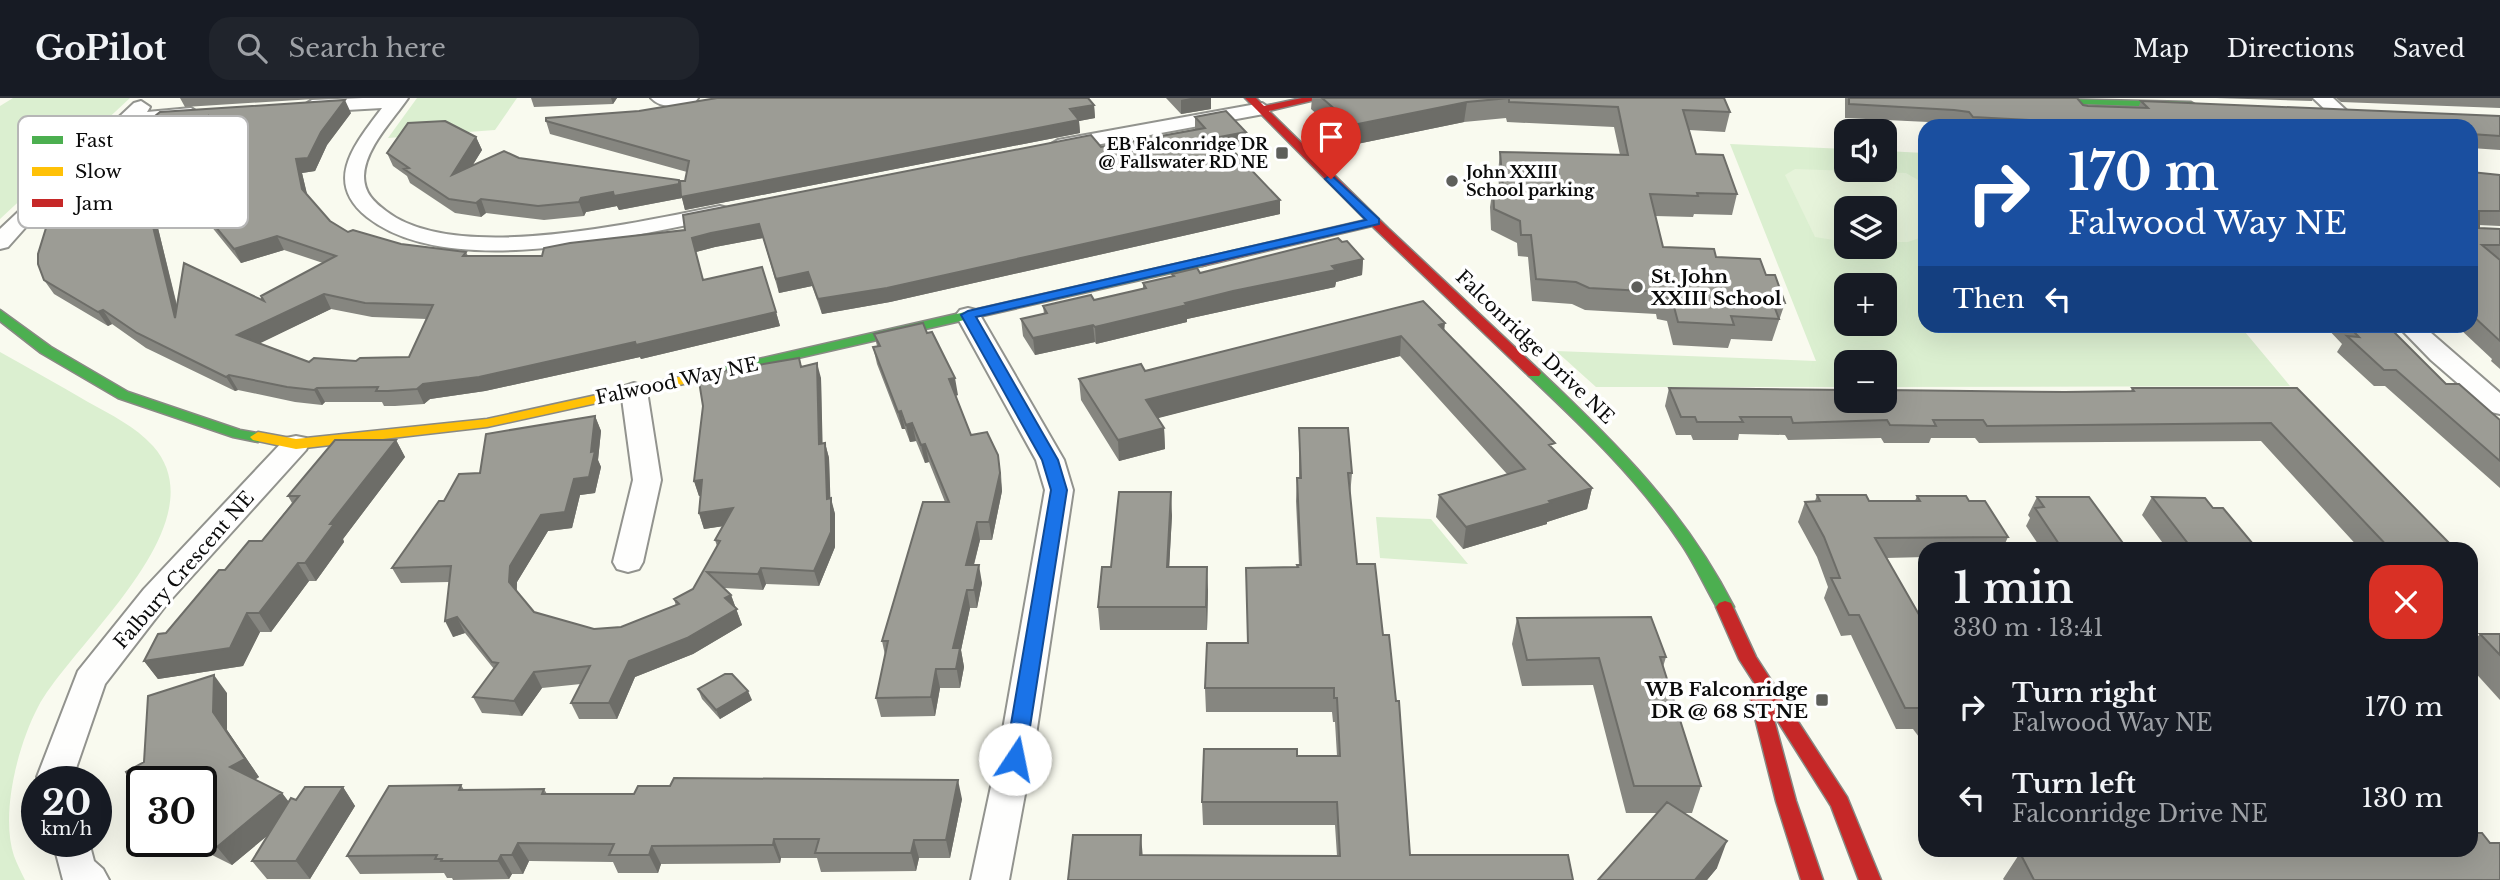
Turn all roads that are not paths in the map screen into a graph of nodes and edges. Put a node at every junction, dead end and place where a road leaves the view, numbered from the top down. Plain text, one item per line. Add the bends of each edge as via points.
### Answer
1 (151, 98) edge
2 (660, 98) edge
3 (689, 98) edge
4 (1318, 98) edge
5 (2008, 98) edge
6 (398, 100) edge
7 (2094, 100) edge
8 (1256, 103) edge
9 (2316, 104) edge
10 (2203, 106) edge
11 (292, 107) edge
12 (2344, 112) edge
13 (211, 113) edge
14 (131, 116) edge
15 (170, 116) edge
16 (1035, 150) edge
17 (738, 209) edge
18 (1374, 222) junction
19 (18, 223) edge
20 (0, 242) edge
21 (0, 314) edge
22 (968, 315) junction
23 (2417, 333) edge
24 (634, 391) junction
25 (2500, 406) edge
26 (296, 444) junction
27 (628, 562) dead end
28 (1748, 659) junction
29 (59, 766) edge
30 (74, 857) edge
31 (90, 880) edge
32 (990, 880) edge
33 (1812, 880) edge
34 (1870, 880) edge

1 - 14 street
2 - 3 street
4 - 8 street
5 - 7 street
6 - 11 street
6 - 17 street via 354,171 357,194 375,218 414,236 479,245 603,236
7 - 10 street
8 - 16 street
8 - 18 street, Falconridge Drive NE
9 - 12 street
13 - 15 street
18 - 22 street, Falwood Way NE
18 - 28 street, Falconridge Drive NE via 1562,399 1645,485 1688,539
19 - 20 street
21 - 26 street, Falwood Way NE via 46,351 122,395 238,434
22 - 24 street, Falwood Way NE
22 - 32 street via 1050,460 1059,490
23 - 25 street
24 - 26 street, Falwood Way NE via 486,423
24 - 27 street via 647,480
26 - 29 street, Falbury Crescent NE via 155,597 90,680
28 - 33 street, Falconridge Drive NE
28 - 34 street, Falconridge Drive NE via 1840,803
30 - 31 street via 77,870

